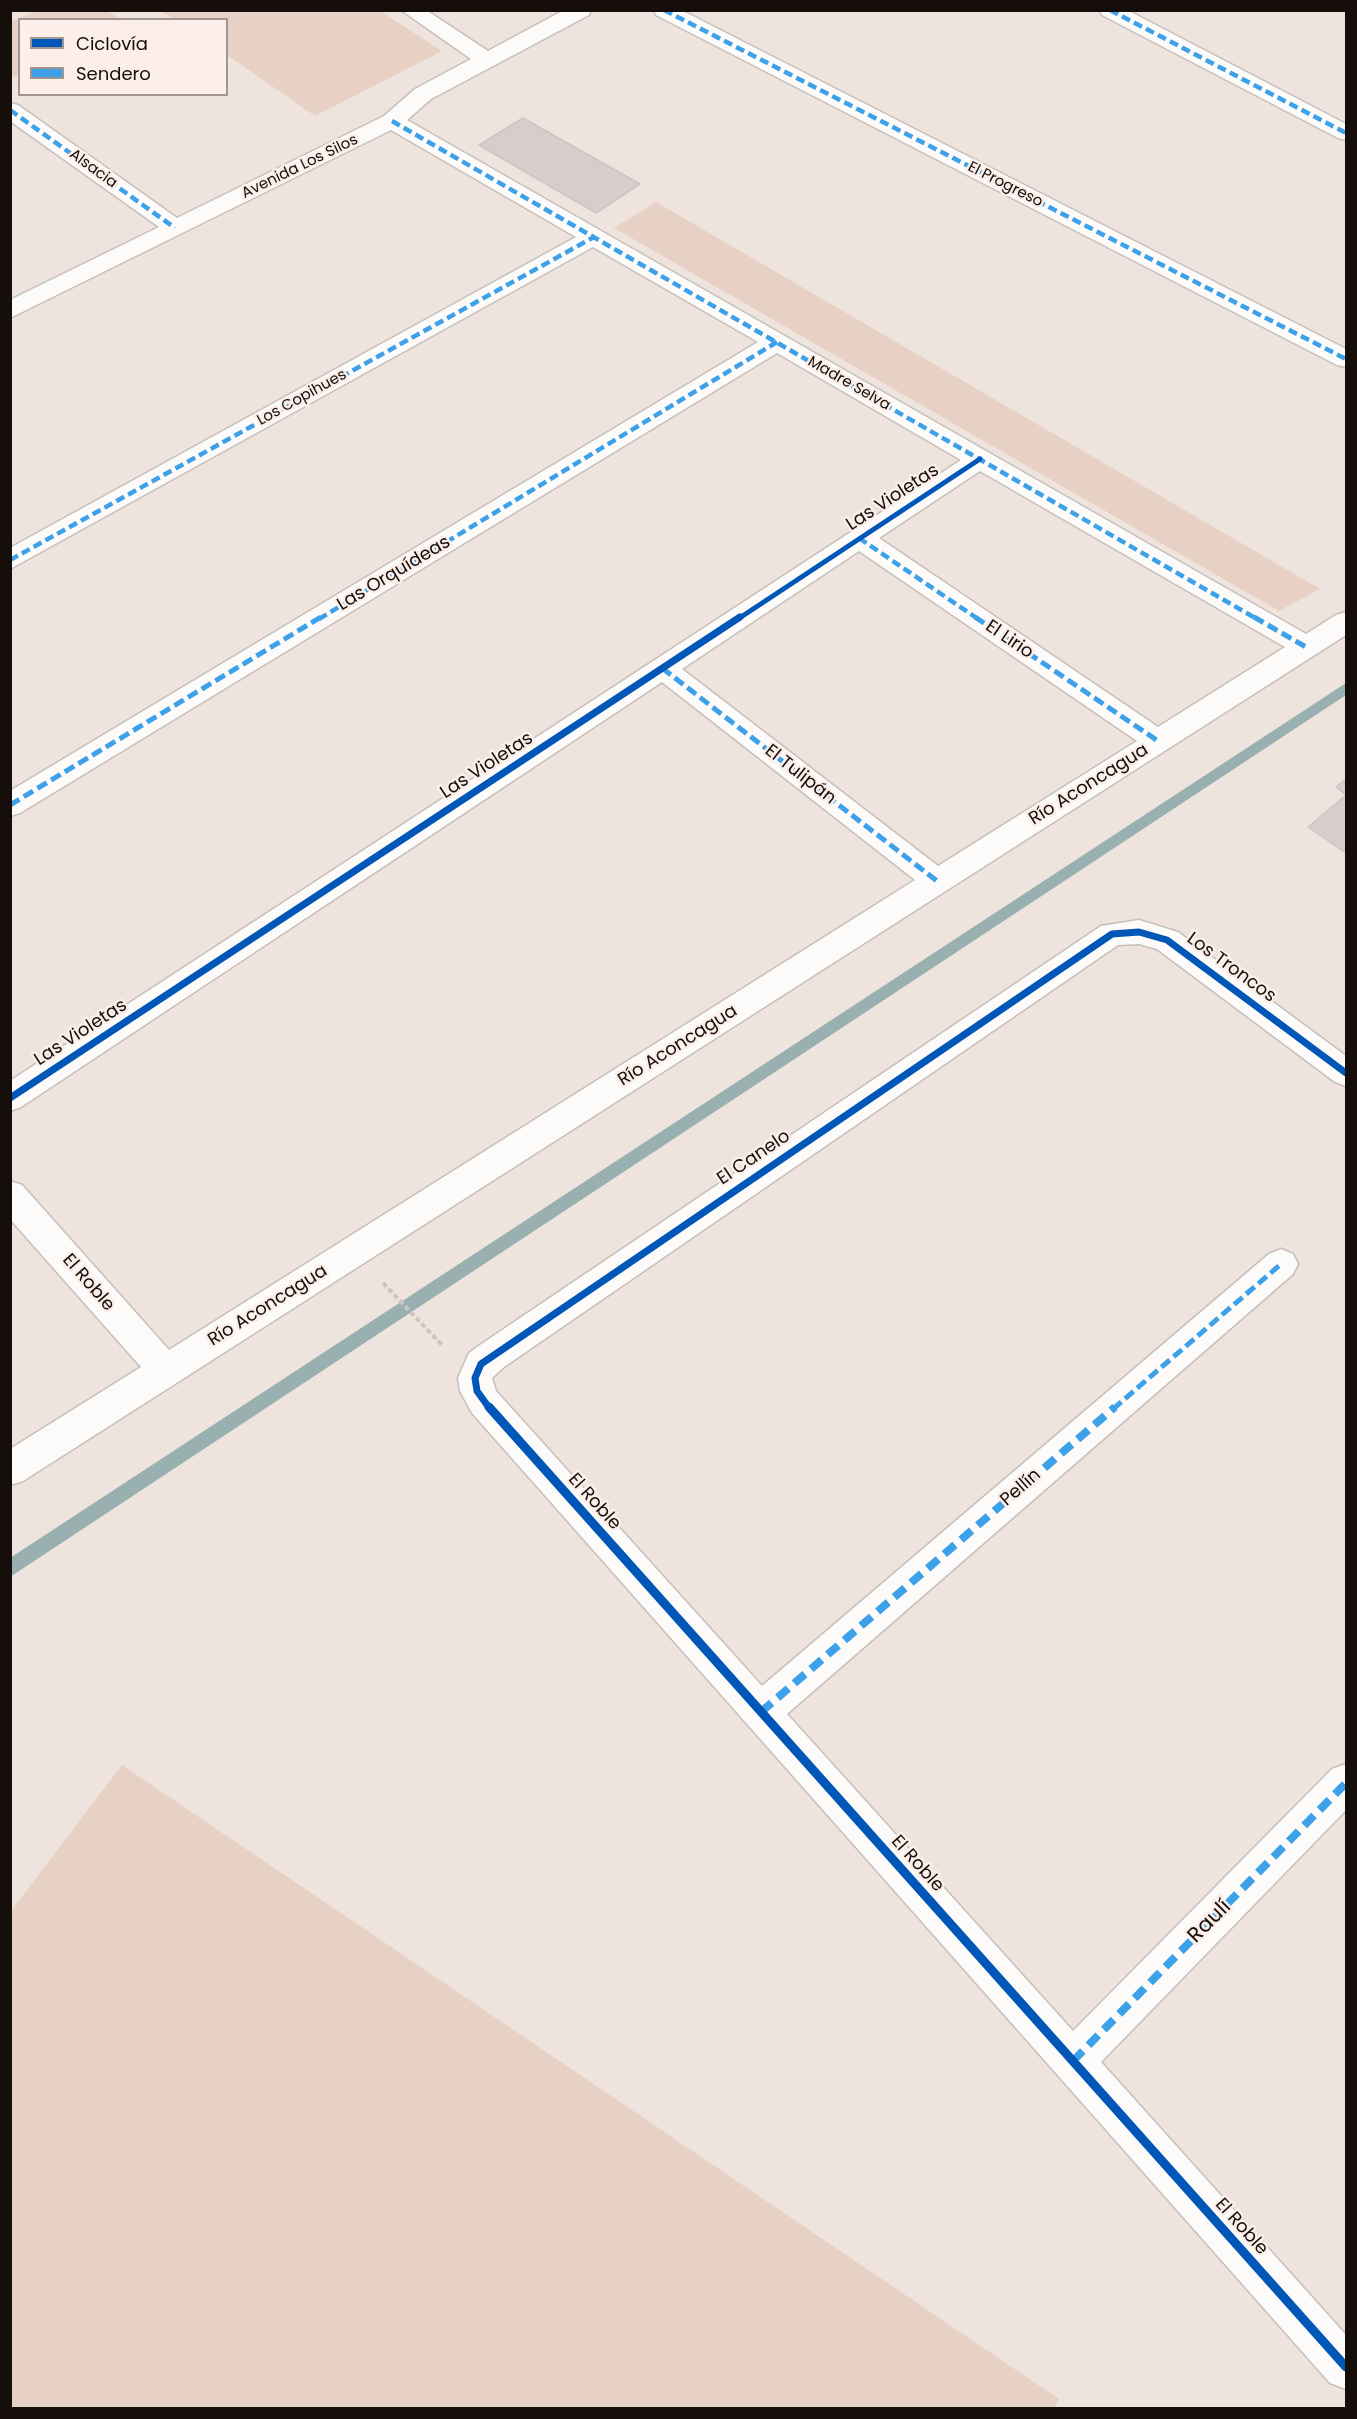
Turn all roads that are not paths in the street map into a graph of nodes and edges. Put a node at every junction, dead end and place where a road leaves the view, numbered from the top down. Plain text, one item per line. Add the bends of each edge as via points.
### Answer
1 (411, 10) edge
2 (581, 10) edge
3 (664, 10) edge
4 (1110, 10) edge
5 (487, 60) junction
6 (10, 110) edge
7 (392, 121) junction
8 (1347, 133) edge
9 (175, 228) junction
10 (594, 237) junction
11 (10, 310) edge
12 (777, 342) junction
13 (1347, 359) edge
14 (980, 459) junction
15 (859, 538) junction
16 (10, 560) edge
17 (1347, 622) edge
18 (1306, 647) junction
19 (662, 668) junction
20 (1158, 741) junction
21 (10, 806) edge
22 (937, 881) junction
23 (1056, 970) joint
24 (1347, 1073) edge
25 (10, 1098) edge
26 (10, 1195) edge
27 (1281, 1264) dead end
28 (166, 1371) junction
29 (475, 1378) joint
30 (10, 1469) edge
31 (761, 1712) junction
32 (1347, 1783) edge
33 (1073, 2061) junction
34 (1347, 2367) edge

1 - 5 street
2 - 5 street, Avenida Los Silos
3 - 13 street, El Progreso
4 - 8 street
5 - 7 street, Avenida Los Silos via 423,94
6 - 9 street, Alsacia
7 - 9 street, Avenida Los Silos
7 - 10 street, Madre Selva
9 - 11 street, Avenida Los Silos
10 - 12 street, Madre Selva
10 - 16 street, Los Copihues
12 - 14 street, Madre Selva
12 - 21 street, Las Orquídeas
14 - 15 street, Las Violetas
14 - 18 street, Madre Selva
15 - 19 street, Las Violetas
15 - 20 street, El Lirio
17 - 18 street, Río Aconcagua
18 - 20 street, Río Aconcagua
19 - 22 street, El Tulipán
19 - 25 street, Las Violetas
20 - 22 street, Río Aconcagua
22 - 28 street, Río Aconcagua
23 - 24 street, Los Troncos via 1112,934 1154,934 1178,947
23 - 29 street, El Canelo via 492,1356 481,1364
26 - 28 street, El Roble
27 - 31 street, Pellín
28 - 30 street, Río Aconcagua
29 - 31 street, El Roble via 484,1402
31 - 33 street, El Roble
32 - 33 street, Raulí
33 - 34 street, El Roble

